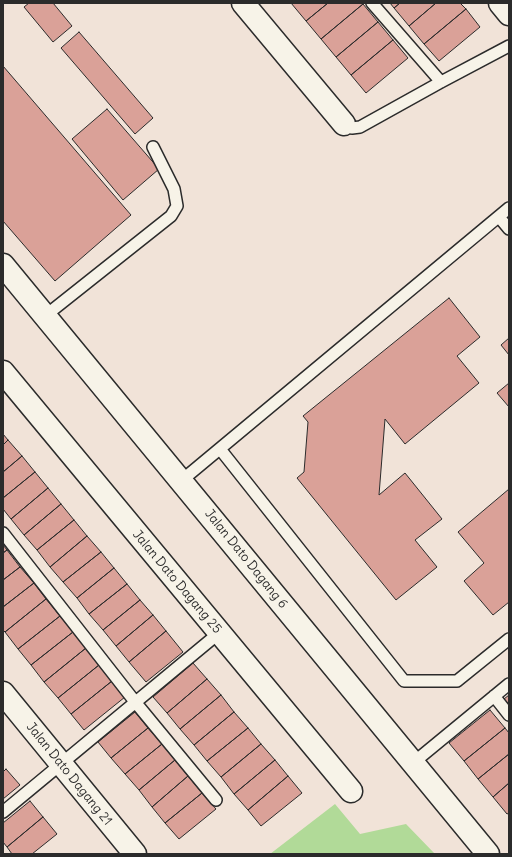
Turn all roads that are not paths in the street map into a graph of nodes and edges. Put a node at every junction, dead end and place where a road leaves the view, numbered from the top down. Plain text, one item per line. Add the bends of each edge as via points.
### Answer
1 (243, 3) edge
2 (372, 3) edge
3 (500, 3) edge
4 (509, 14) edge
5 (509, 46) edge
6 (441, 82) junction
7 (344, 124) joint
8 (153, 147) dead end
9 (509, 208) edge
10 (499, 217) junction
11 (509, 229) edge
12 (7, 277) edge
13 (45, 316) junction
14 (3, 372) edge
15 (220, 449) junction
16 (181, 481) junction
17 (3, 533) edge
18 (219, 633) junction
19 (509, 639) edge
20 (509, 684) edge
21 (3, 693) edge
22 (494, 696) junction
23 (136, 703) junction
24 (509, 715) edge
25 (413, 763) junction
26 (62, 764) junction
27 (351, 791) dead end
28 (216, 800) dead end
29 (3, 812) edge
30 (136, 854) edge
31 (488, 854) edge

1 - 7 street
2 - 6 lane
3 - 4 street
5 - 6 lane
6 - 7 lane via 360,127 352,128
8 - 13 lane via 174,189 177,206 171,216
9 - 10 lane
10 - 11 lane
10 - 15 lane
12 - 13 street, Jalan Dato Dagang 6
13 - 16 street, Jalan Dato Dagang 6
14 - 18 street, Jalan Dato Dagang 25
15 - 16 lane
15 - 19 lane via 404,681 457,681
16 - 25 street, Jalan Dato Dagang 6
17 - 23 lane
18 - 23 lane
18 - 27 street, Jalan Dato Dagang 25
20 - 22 lane
21 - 26 street, Jalan Dato Dagang 21
22 - 24 lane
22 - 25 lane
23 - 26 lane
23 - 28 lane
25 - 31 street, Jalan Dato Dagang 6
26 - 29 lane
26 - 30 street, Jalan Dato Dagang 21

